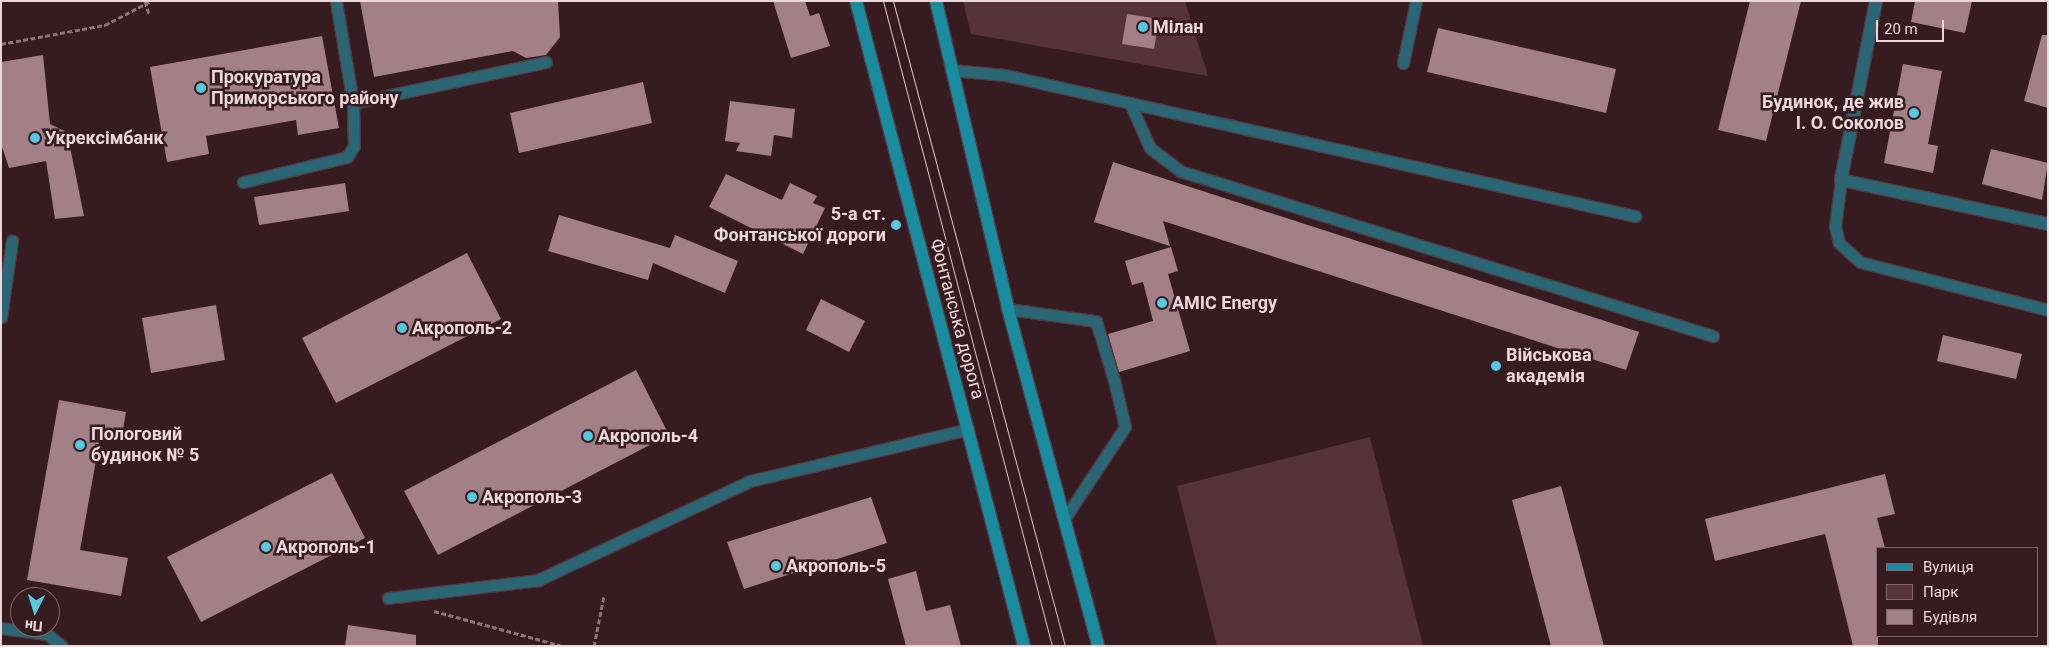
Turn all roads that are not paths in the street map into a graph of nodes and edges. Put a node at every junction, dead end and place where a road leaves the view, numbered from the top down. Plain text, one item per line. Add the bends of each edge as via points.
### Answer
1 (336, 1) edge
2 (856, 1) edge
3 (936, 1) edge
4 (1416, 1) edge
5 (1876, 1) edge
6 (546, 62) dead end
7 (1403, 63) dead end
8 (952, 70) junction
9 (353, 103) junction
10 (1130, 103) junction
11 (1842, 180) junction
12 (243, 182) dead end
13 (1635, 216) dead end
14 (2048, 224) edge
15 (12, 241) dead end
16 (1008, 310) junction
17 (2048, 310) edge
18 (1, 318) edge
19 (1713, 336) dead end
20 (968, 429) junction
21 (1064, 519) junction
22 (388, 598) dead end
23 (1, 628) edge
24 (62, 646) edge
25 (1024, 646) edge
26 (1098, 646) edge

1 - 9 lane
2 - 20 main road, Фонтанська дорога
3 - 8 main road
4 - 7 lane
5 - 11 street
6 - 9 lane
8 - 10 lane via 1005,75
8 - 16 main road
9 - 12 lane via 356,135 347,157
10 - 13 lane
10 - 19 lane via 1150,148 1180,171
11 - 14 street
11 - 17 lane via 1835,226 1839,243 1860,262
15 - 18 lane
16 - 21 main road
16 - 21 lane via 1096,321 1114,380 1125,427
20 - 22 lane via 750,481 538,580
20 - 25 main road, Фонтанська дорога
21 - 26 main road
23 - 24 lane via 47,634

